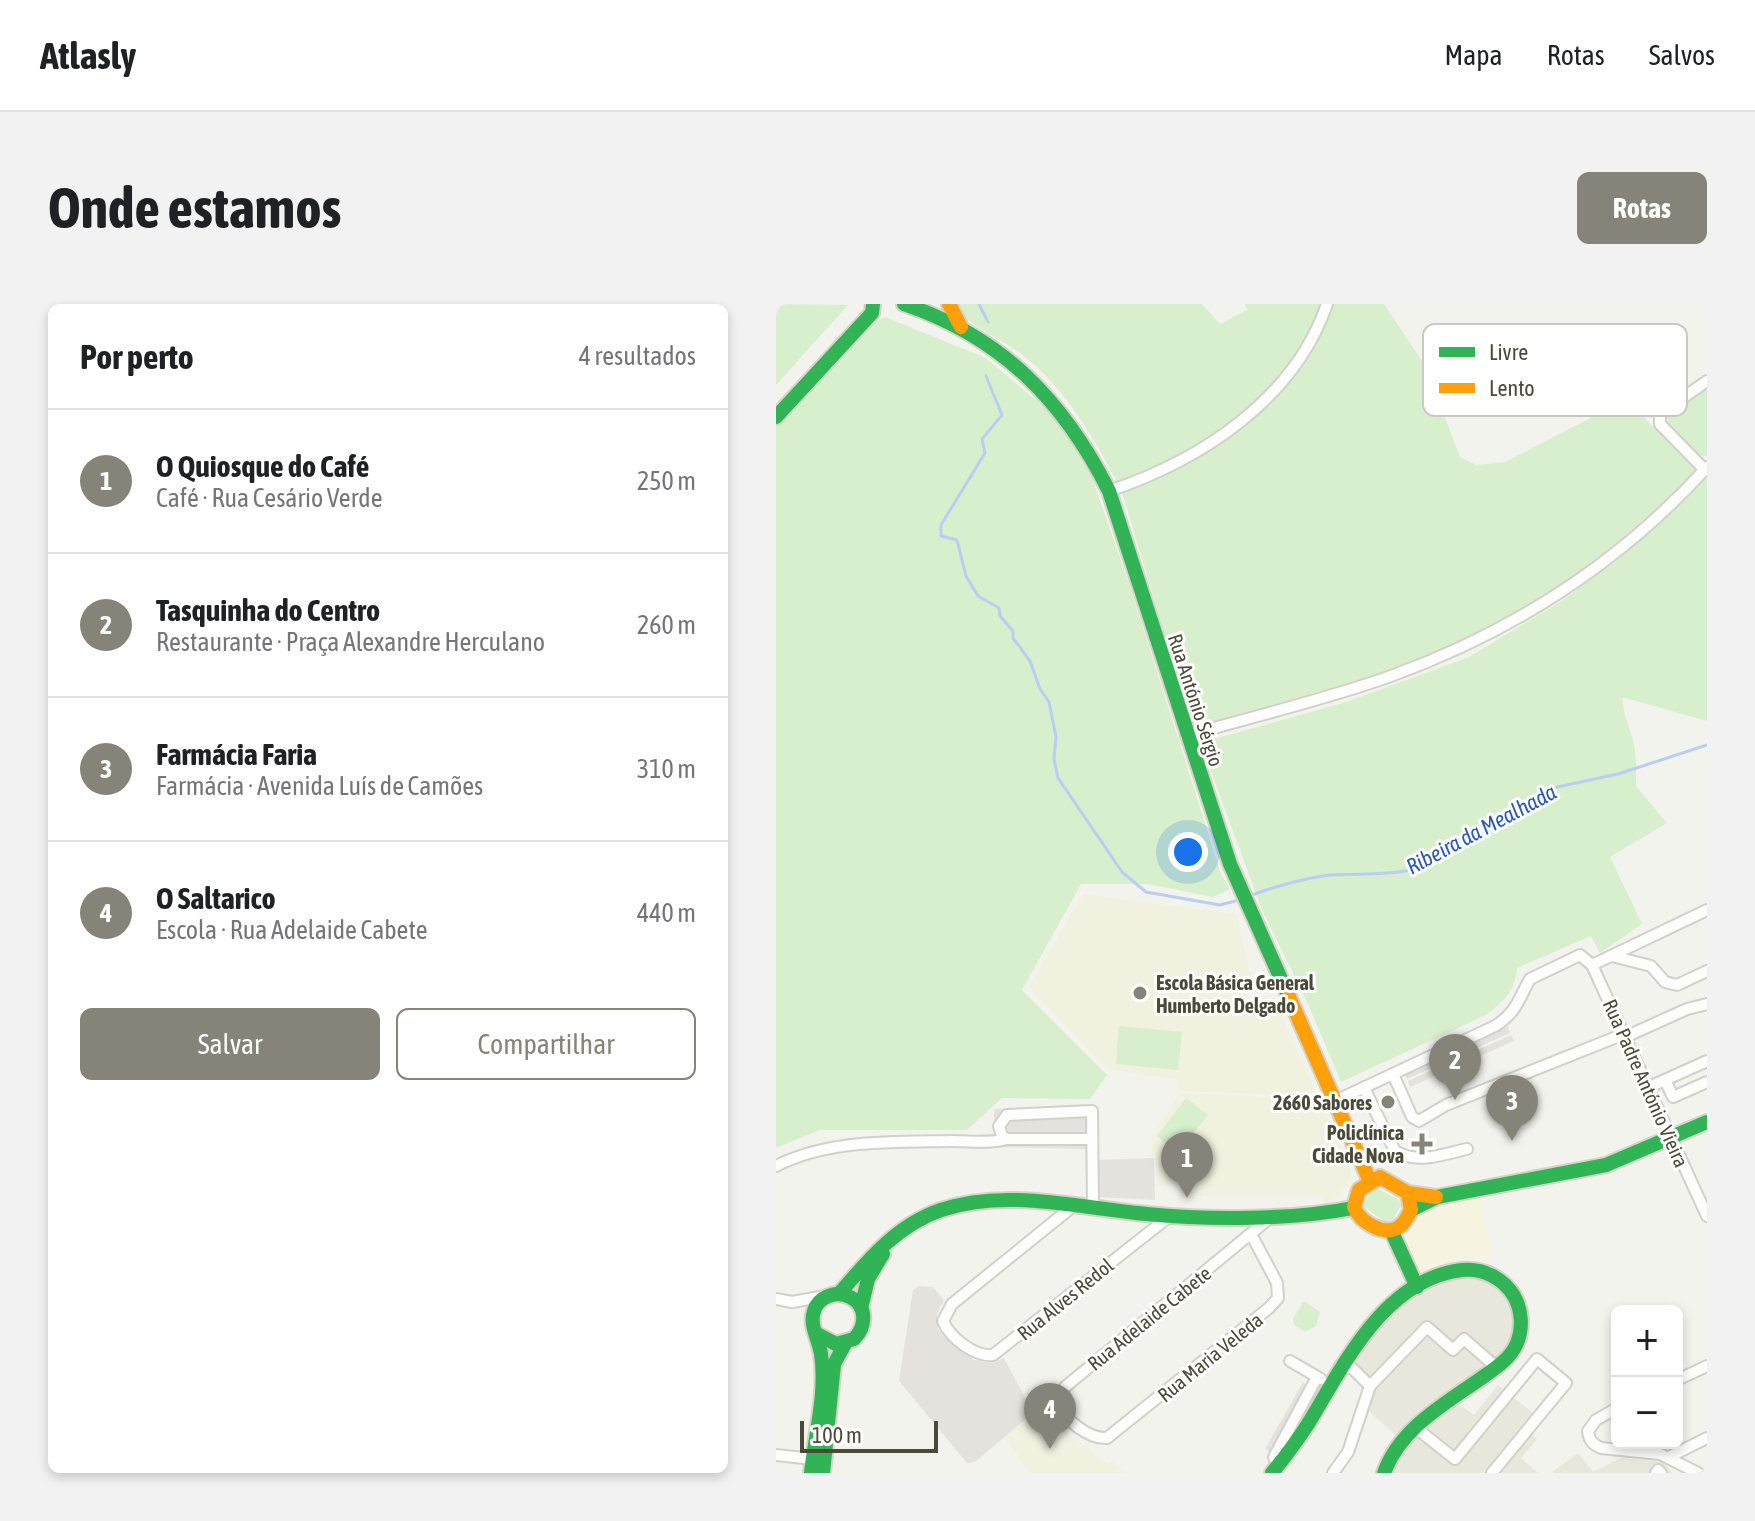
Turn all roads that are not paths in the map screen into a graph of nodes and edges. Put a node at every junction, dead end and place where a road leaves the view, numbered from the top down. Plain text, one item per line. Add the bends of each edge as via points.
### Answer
1 (873, 304) edge
2 (949, 304) edge
3 (1327, 304) edge
4 (918, 305) edge
5 (961, 327) junction
6 (1707, 381) edge
7 (1687, 395) edge
8 (1660, 416) edge
9 (776, 417) edge
10 (1706, 468) edge
11 (1109, 491) junction
12 (1186, 736) junction
13 (1707, 910) edge
14 (1612, 956) junction
15 (1592, 965) junction
16 (1707, 971) edge
17 (1707, 1004) edge
18 (1624, 1036) junction
19 (1707, 1061) edge
20 (1393, 1074) junction
21 (1665, 1080) junction
22 (1707, 1082) edge
23 (1364, 1088) junction
24 (1647, 1088) junction
25 (1335, 1101) junction
26 (1707, 1122) edge
27 (999, 1126) junction
28 (1007, 1139) junction
29 (1092, 1139) junction
30 (1671, 1139) junction
31 (972, 1141) junction
32 (1467, 1149) dead end
33 (776, 1166) edge
34 (1369, 1179) junction
35 (1408, 1193) junction
36 (1437, 1197) junction
37 (1072, 1207) junction
38 (1093, 1208) junction
39 (1353, 1208) junction
40 (1411, 1210) junction
41 (1170, 1216) junction
42 (1272, 1216) junction
43 (1707, 1216) edge
44 (908, 1227) junction
45 (1391, 1230) junction
46 (1251, 1234) junction
47 (1417, 1287) junction
48 (835, 1294) junction
49 (776, 1299) edge
50 (792, 1302) junction
51 (861, 1308) junction
52 (815, 1331) junction
53 (845, 1344) junction
54 (1290, 1361) dead end
55 (1340, 1366) junction
56 (1707, 1366) edge
57 (1496, 1367) junction
58 (1683, 1377) edge
59 (1324, 1381) junction
60 (1370, 1386) junction
61 (1611, 1411) edge
62 (1080, 1428) joint
63 (1416, 1428) junction
64 (1707, 1438) edge
65 (776, 1455) edge
66 (1669, 1457) junction
67 (812, 1466) edge
68 (1276, 1469) edge
69 (823, 1473) edge
70 (1333, 1473) edge
71 (1384, 1473) edge
72 (1492, 1473) edge
73 (1698, 1473) edge

1 - 9 street via 872,313
2 - 5 street
3 - 11 street via 1296,365 1249,415 1207,446
4 - 5 street, Rua António Sérgio
5 - 11 street, Rua António Sérgio via 1034,383 1067,420
6 - 7 street
8 - 10 street via 1660,424
10 - 12 street via 1589,574 1482,638 1388,677
11 - 12 street, Rua António Sérgio
12 - 25 street, Rua António Sérgio via 1230,864
13 - 14 street
14 - 15 street
14 - 16 street via 1651,966 1665,982 1677,985
15 - 18 street, Rua Padre António Vieira
15 - 20 street, Rua Padre António Vieira via 1580,955 1530,979 1507,1019
17 - 18 street
18 - 20 street via 1446,1105 1419,1121 1412,1117
18 - 24 street, Rua Padre António Vieira
19 - 21 street
20 - 23 street
21 - 22 street via 1673,1097
21 - 24 street
23 - 25 street
23 - 32 street via 1395,1151 1405,1157 1423,1159
24 - 30 street, Rua Padre António Vieira
25 - 34 street, Rua António Sérgio
26 - 30 street
27 - 28 street
27 - 29 street via 1007,1115 1092,1111
27 - 31 street
28 - 29 street
28 - 31 street
29 - 38 street
30 - 36 street via 1606,1165
30 - 43 street, Rua Padre António Vieira
31 - 33 street via 843,1146
34 - 35 street via 1380,1177
34 - 39 street
35 - 36 street
35 - 40 street
36 - 40 street
37 - 38 street
37 - 41 street, Rua Alves Redol via 952,1304 943,1321 947,1331 980,1355 1000,1351
37 - 44 street via 974,1202
38 - 41 street
39 - 42 street via 1325,1215
39 - 45 street via 1375,1227
40 - 45 street
41 - 42 street
42 - 46 street, Rua Adelaide Cabete
44 - 48 street via 879,1247
44 - 51 street via 872,1267
45 - 47 street
46 - 62 street, Rua Adelaide Cabete via 1065,1387 1059,1403
46 - 62 street, Rua Maria Veleda via 1277,1283 1278,1298 1118,1432 1098,1439
47 - 55 street via 1370,1325
47 - 57 street via 1472,1269 1503,1282 1518,1303 1521,1331 1512,1352
48 - 50 street
48 - 51 street via 852,1298
48 - 52 street via 814,1311
49 - 50 street
50 - 52 street
51 - 53 street via 861,1330
52 - 53 street via 829,1344
52 - 67 street via 822,1362
53 - 69 street via 834,1364
54 - 59 street
55 - 59 street
55 - 60 street via 1353,1369
56 - 58 street
57 - 60 street via 1464,1339 1453,1350 1427,1327
57 - 63 street
59 - 68 street via 1300,1438
60 - 70 street via 1348,1452
61 - 66 street via 1588,1431 1594,1445
63 - 71 street via 1391,1452
63 - 72 street via 1455,1459 1537,1359 1566,1383
64 - 66 street
65 - 67 street
66 - 73 street

